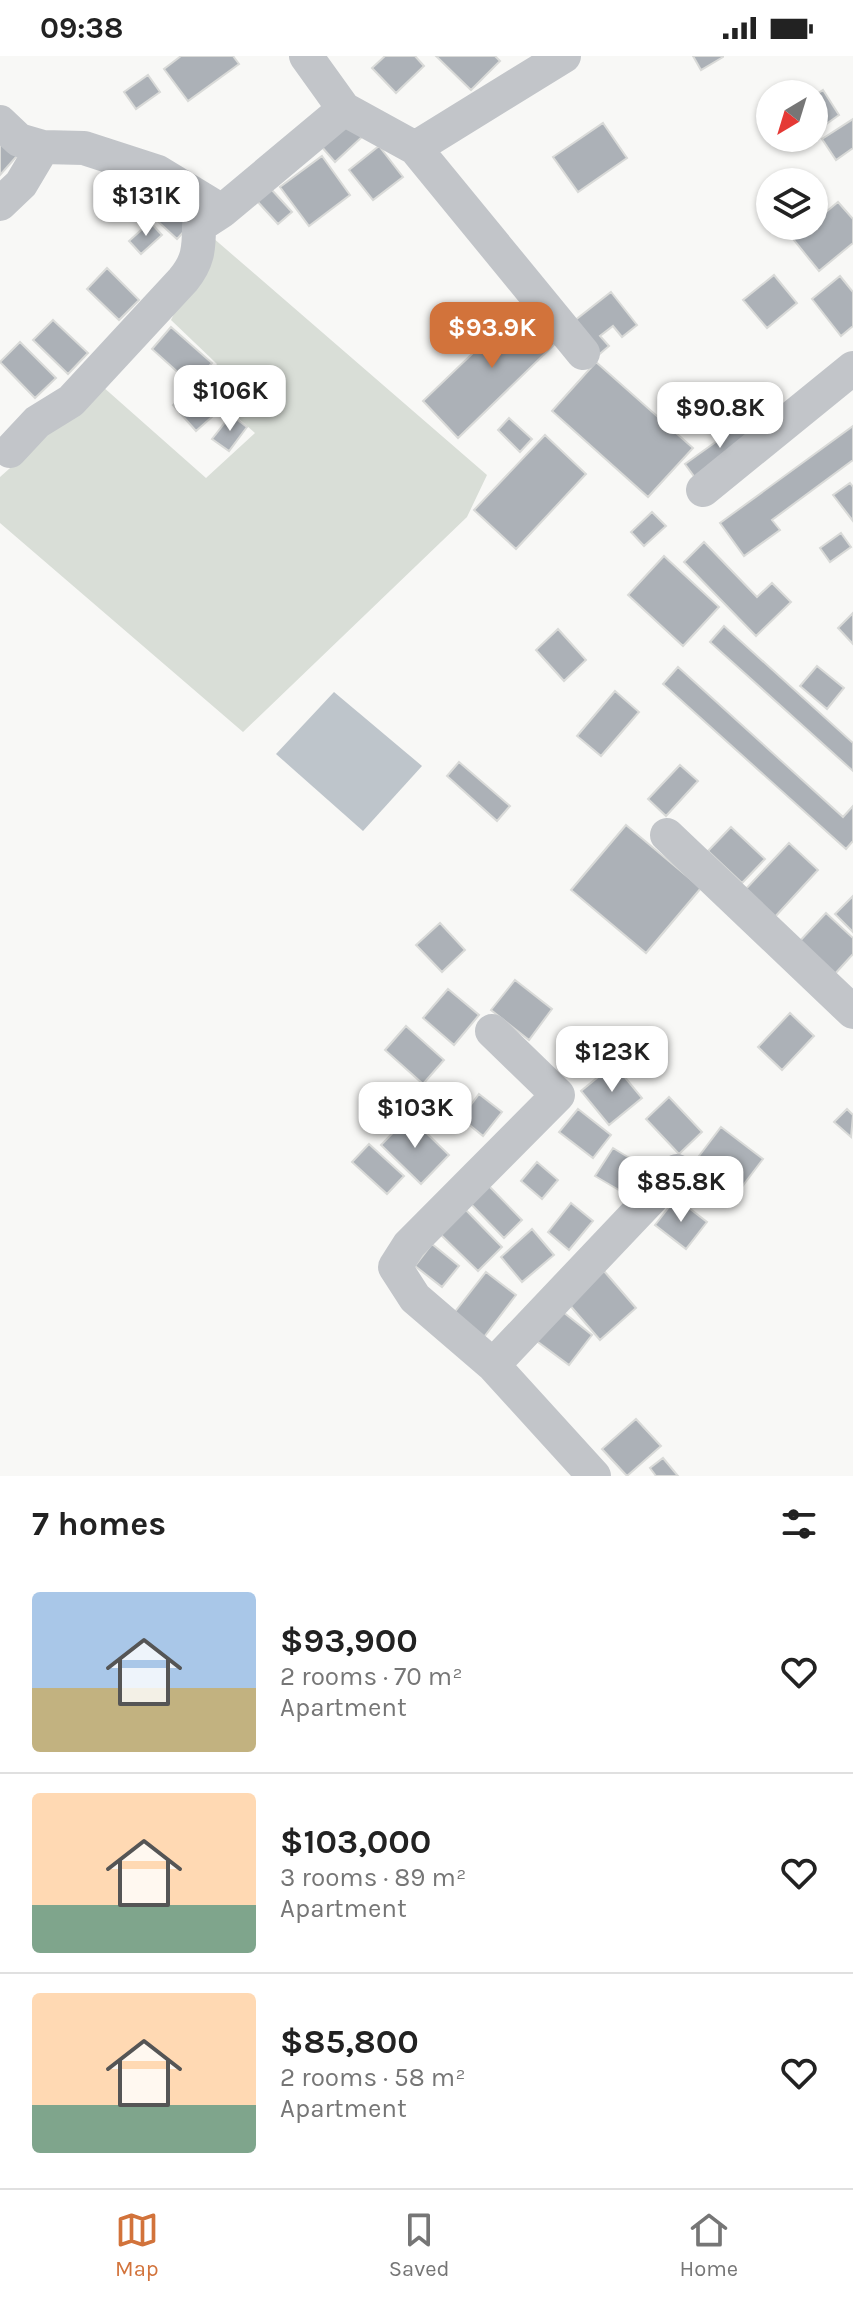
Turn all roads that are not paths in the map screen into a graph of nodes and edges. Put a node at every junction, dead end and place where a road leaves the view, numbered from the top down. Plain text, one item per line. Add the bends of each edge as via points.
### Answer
1 (306, 56) edge
2 (564, 56) edge
3 (344, 109) junction
4 (0, 122) edge
5 (43, 147) junction
6 (415, 148) junction
7 (0, 204) edge
8 (222, 211) junction
9 (583, 353) dead end
10 (853, 368) edge
11 (10, 451) dead end
12 (703, 490) dead end
13 (667, 835) dead end
14 (853, 1012) edge
15 (492, 1031) dead end
16 (677, 1171) dead end
17 (493, 1365) junction
18 (594, 1476) edge

1 - 3 street
2 - 6 street
3 - 6 street
3 - 8 street
4 - 5 street via 19,140
5 - 7 street via 21,184
5 - 8 street via 84,148 158,172
6 - 9 street
8 - 11 street via 199,226 199,254 189,273 71,401 37,422
10 - 12 street
13 - 14 street
15 - 17 street via 558,1095 409,1245 395,1267 415,1298
16 - 17 street
17 - 18 street

